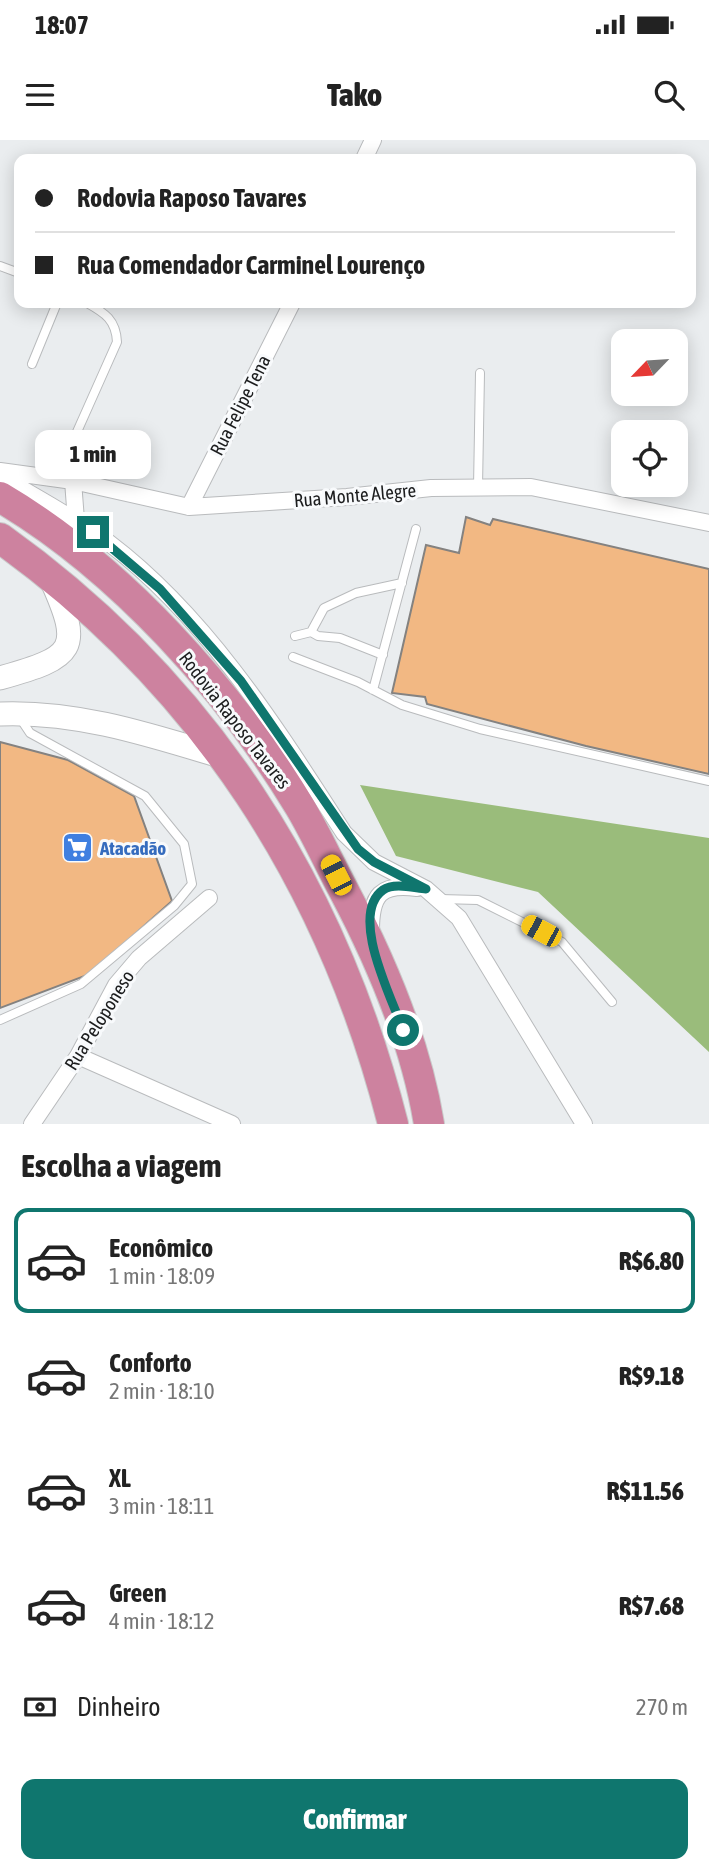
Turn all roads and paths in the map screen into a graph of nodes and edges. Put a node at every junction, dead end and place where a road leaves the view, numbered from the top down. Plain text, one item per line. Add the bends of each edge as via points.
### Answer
1 (55, 308) edge
2 (94, 308) edge
3 (289, 308) edge
4 (32, 363) dead end
5 (480, 373) dead end
6 (0, 474) edge
7 (56, 479) junction
8 (73, 481) junction
9 (478, 487) junction
10 (0, 497) edge
11 (189, 507) junction
12 (76, 520) junction
13 (709, 523) edge
14 (416, 529) dead end
15 (0, 538) edge
16 (48, 572) junction
17 (402, 583) junction
18 (311, 632) junction
19 (295, 636) dead end
20 (383, 655) junction
21 (293, 657) dead end
22 (1, 679) edge
23 (373, 690) junction
24 (9, 713) edge
25 (223, 757) junction
26 (709, 781) edge
27 (432, 894) junction
28 (209, 898) dead end
29 (370, 942) junction
30 (612, 1002) dead end
31 (0, 1020) edge
32 (78, 1056) junction
33 (33, 1124) edge
34 (232, 1124) edge
35 (393, 1124) edge
36 (429, 1124) edge
37 (584, 1124) edge

1 - 4 lane
2 - 7 lane via 116,326 117,342
3 - 11 street, Rua Felipe Tena
5 - 9 lane
6 - 7 street, Rua Monte Alegre
6 - 12 street
7 - 8 street, Rua Monte Alegre
8 - 11 street, Rua Monte Alegre
8 - 12 street
9 - 11 street, Rua Monte Alegre
9 - 13 street, Rua Monte Alegre via 531,487
10 - 29 highway, Rodovia Raposo Tavares via 126,592 209,683 266,754 301,808
12 - 27 street via 111,544 160,589 241,681 358,849
14 - 17 lane
15 - 16 highway, Rodovia Raposo Tavares
16 - 22 main road via 70,620 70,640 64,652
16 - 25 highway, Rodovia Raposo Tavares via 169,690
17 - 18 lane via 335,602 318,615
17 - 20 lane
18 - 19 lane
18 - 20 lane
20 - 23 lane
21 - 23 lane
23 - 26 lane via 402,705 480,729
24 - 25 main road via 119,725
24 - 31 lane via 30,733 145,796 184,844 191,884 174,906 81,984
25 - 35 highway, Rodovia Raposo Tavares via 254,798 312,899 367,1035
27 - 29 street via 395,886 383,890 371,915
27 - 30 lane via 478,900 562,942
27 - 37 street via 473,936
28 - 32 street, Rua Peloponeso via 139,958 116,985
29 - 36 highway, Rodovia Raposo Tavares via 424,1090
32 - 33 street, Rua Peloponeso
32 - 34 street

